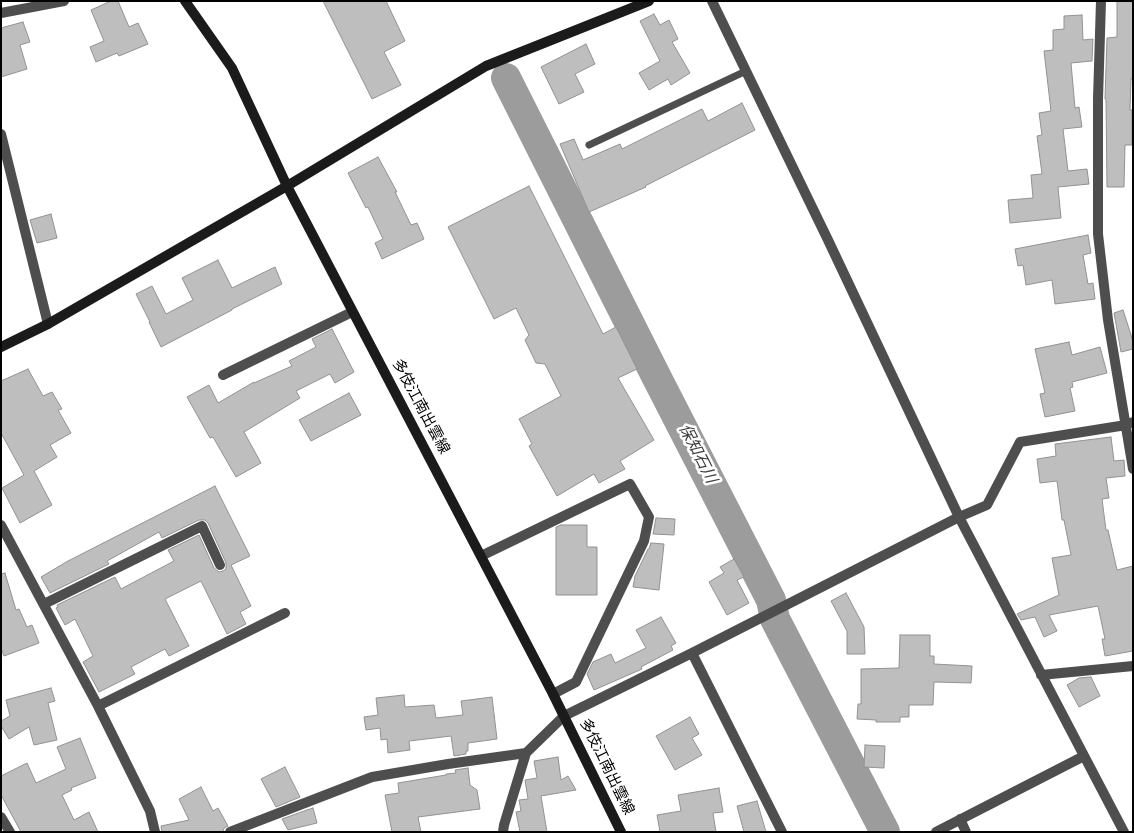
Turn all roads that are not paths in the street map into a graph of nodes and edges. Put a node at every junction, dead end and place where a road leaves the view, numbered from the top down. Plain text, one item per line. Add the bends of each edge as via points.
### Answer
1 (64, 1) edge
2 (185, 1) edge
3 (650, 1) edge
4 (712, 1) edge
5 (1100, 1) edge
6 (1, 13) edge
7 (746, 71) junction
8 (1, 134) edge
9 (589, 144) dead end
10 (287, 186) junction
11 (352, 312) junction
12 (48, 324) junction
13 (1, 346) edge
14 (223, 375) dead end
15 (1129, 423) edge
16 (1133, 469) edge
17 (959, 517) junction
18 (1, 525) edge
19 (481, 556) junction
20 (220, 565) dead end
21 (44, 604) junction
22 (285, 613) dead end
23 (692, 653) junction
24 (1133, 666) edge
25 (1042, 675) junction
26 (553, 694) junction
27 (98, 706) junction
28 (564, 716) junction
29 (526, 753) junction
30 (1084, 756) junction
31 (1, 817) edge
32 (960, 819) junction
33 (10, 832) edge
34 (155, 832) edge
35 (230, 832) edge
36 (503, 832) edge
37 (621, 832) edge
38 (782, 832) edge
39 (936, 832) edge
40 (966, 832) edge
41 (1124, 832) edge

1 - 6 street
2 - 10 main road, 多伎江南出雲線 via 232,68
3 - 10 main road via 486,66
4 - 7 street
5 - 15 street via 1098,234 1108,320
7 - 9 lane
7 - 17 street
8 - 12 street
10 - 11 main road, 多伎江南出雲線
10 - 12 main road
11 - 14 street
11 - 19 main road, 多伎江南出雲線
12 - 13 main road
15 - 16 street
15 - 17 street via 1020,442 987,505
17 - 23 street
17 - 25 street
18 - 21 street
19 - 26 main road, 多伎江南出雲線
19 - 26 street via 630,484 649,517 644,541 576,682
20 - 21 street via 202,526
21 - 27 street
22 - 27 street
23 - 28 street
23 - 38 street
24 - 25 street
25 - 30 street
26 - 28 main road, 多伎江南出雲線
27 - 34 street via 150,811
28 - 29 street
28 - 37 main road, 多伎江南出雲線
29 - 35 street via 372,777
29 - 36 street
30 - 32 street
30 - 41 street
31 - 33 street
32 - 39 street
32 - 40 street

